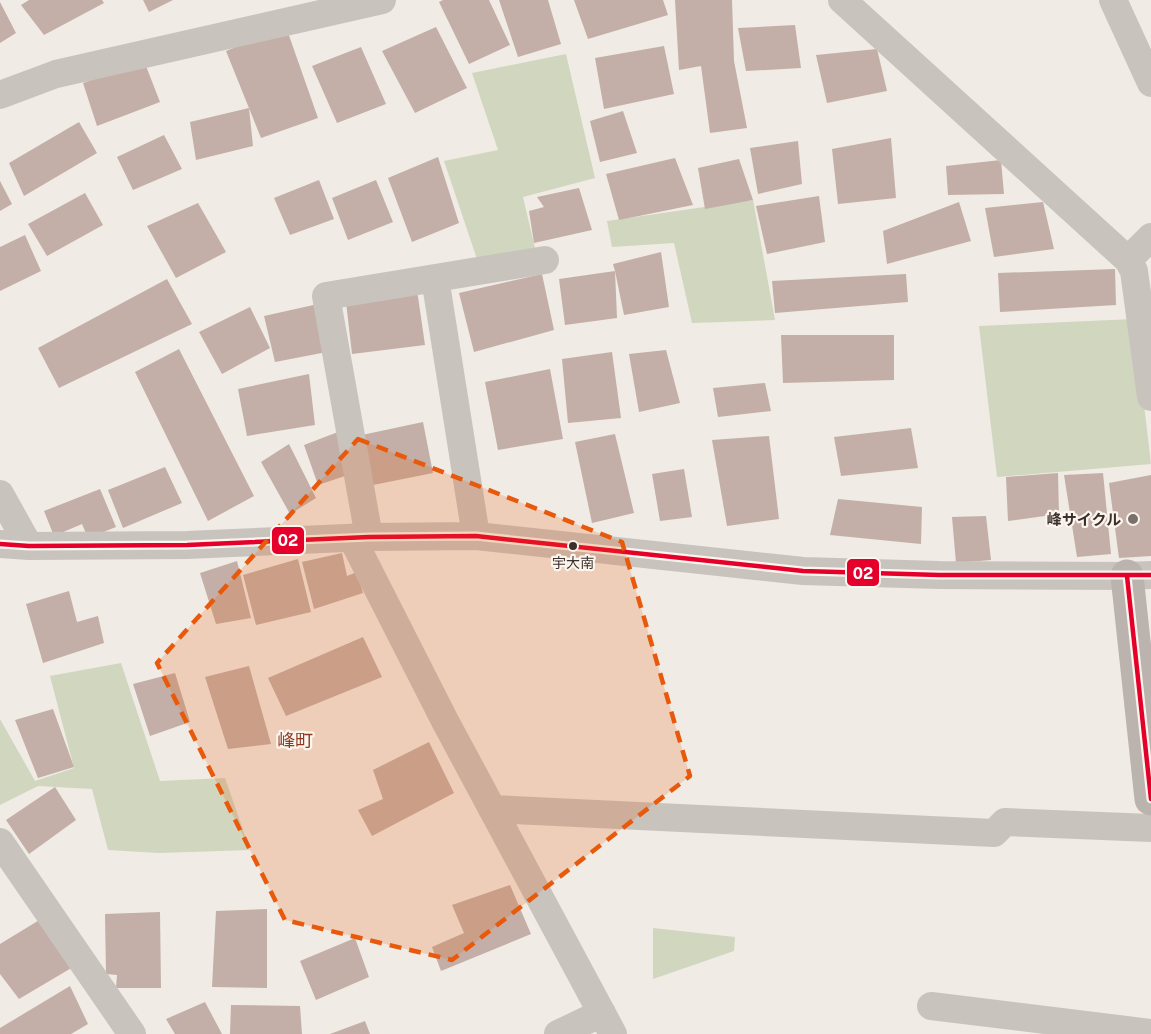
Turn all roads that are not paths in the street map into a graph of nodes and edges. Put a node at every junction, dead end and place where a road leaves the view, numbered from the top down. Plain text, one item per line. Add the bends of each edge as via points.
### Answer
1 (381, 0) edge
2 (842, 0) edge
3 (1113, 0) edge
4 (1151, 83) edge
5 (0, 95) edge
6 (1151, 237) edge
7 (545, 260) dead end
8 (1128, 260) junction
9 (435, 278) junction
10 (1151, 397) edge
11 (0, 494) edge
12 (476, 536) junction
13 (361, 537) junction
14 (0, 544) edge
15 (29, 546) junction
16 (1139, 575) edge
17 (1151, 799) edge
18 (492, 809) junction
19 (1151, 828) edge
20 (0, 842) edge
21 (931, 1006) dead end
22 (608, 1024) edge
23 (1151, 1033) edge
24 (132, 1034) edge
25 (558, 1034) edge

1 - 5 street via 56,74
2 - 8 street
3 - 4 street
6 - 8 street
7 - 9 street
8 - 10 street via 1134,271
9 - 12 street
9 - 13 street via 326,296
11 - 15 street
12 - 13 street
12 - 16 street via 803,571
13 - 15 street via 187,545
13 - 18 street via 445,721
14 - 15 street
16 - 17 street
18 - 19 street via 994,833 1005,822
18 - 22 street
20 - 24 street
21 - 23 street
22 - 25 street

